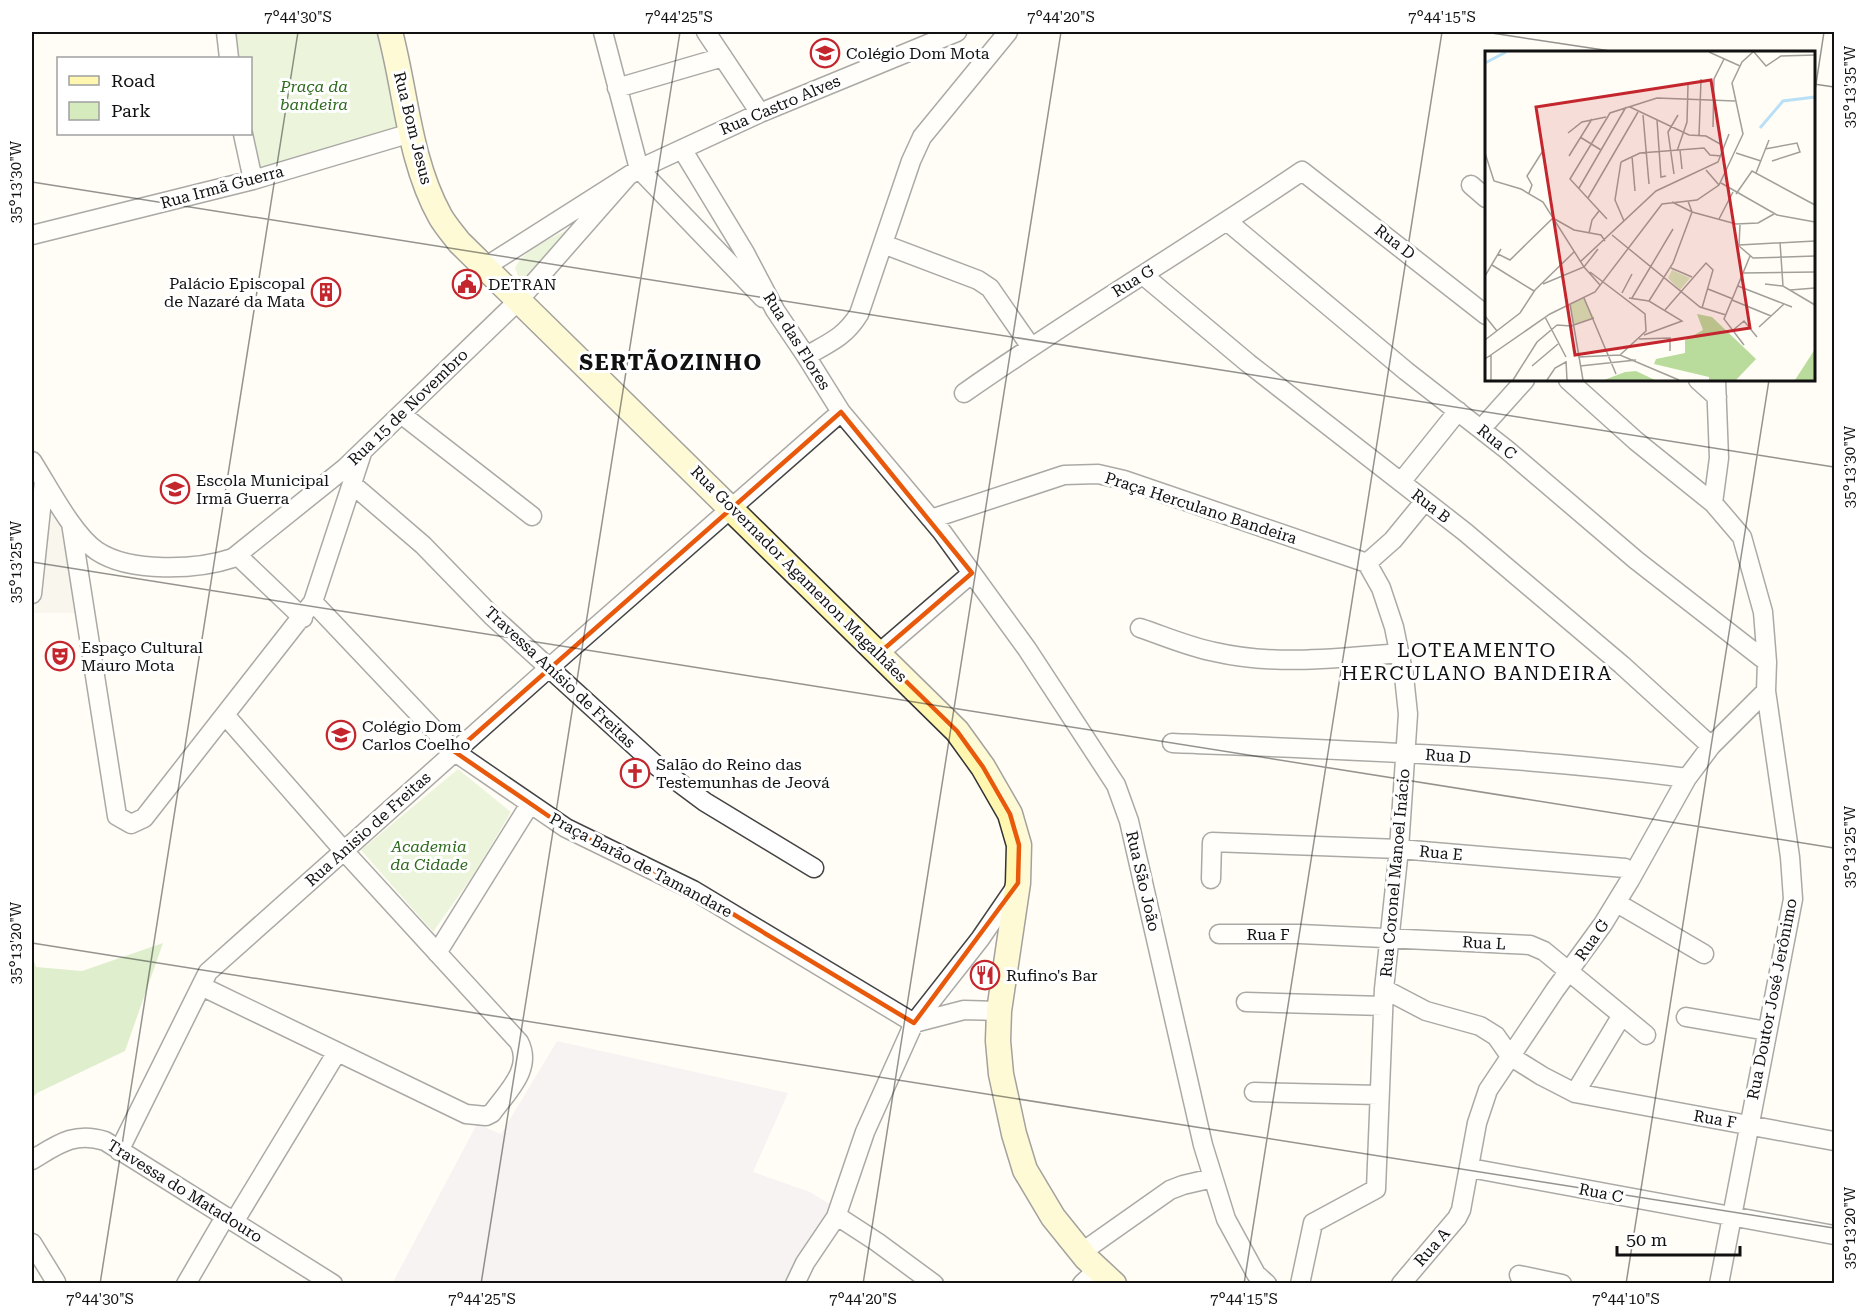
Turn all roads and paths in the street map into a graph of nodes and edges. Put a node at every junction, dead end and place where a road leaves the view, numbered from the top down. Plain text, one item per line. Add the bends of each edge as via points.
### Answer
1 (226, 32) edge
2 (390, 32) edge
3 (603, 32) edge
4 (706, 32) edge
5 (957, 32) edge
6 (1008, 32) edge
7 (229, 57) edge
8 (723, 57) junction
9 (618, 89) junction
10 (760, 113) junction
11 (411, 133) junction
12 (243, 135) edge
13 (682, 149) junction
14 (1302, 171) joint
15 (633, 173) junction
16 (253, 180) junction
17 (1471, 185) dead end
18 (1485, 197) edge
19 (1228, 222) junction
20 (32, 235) edge
21 (884, 244) junction
22 (485, 267) junction
23 (1143, 275) junction
24 (519, 300) junction
25 (775, 310) junction
26 (1485, 314) edge
27 (1031, 347) junction
28 (806, 356) junction
29 (1524, 381) edge
30 (1569, 381) edge
31 (1700, 381) edge
32 (1717, 388) edge
33 (964, 393) dead end
34 (1458, 411) junction
35 (841, 412) junction
36 (401, 414) junction
37 (1481, 429) junction
38 (363, 450) junction
39 (32, 462) edge
40 (44, 481) junction
41 (1401, 482) junction
42 (352, 484) junction
43 (1424, 502) junction
44 (1713, 503) junction
45 (732, 509) junction
46 (532, 516) dead end
47 (931, 519) junction
48 (71, 522) junction
49 (237, 555) junction
50 (1367, 563) junction
51 (972, 573) junction
52 (32, 594) edge
53 (308, 610) junction
54 (1140, 628) dead end
55 (1400, 653) junction
56 (878, 654) junction
57 (1767, 662) junction
58 (550, 667) junction
59 (1766, 691) junction
60 (225, 715) junction
61 (1172, 743) dead end
62 (1711, 746) junction
63 (455, 752) junction
64 (1406, 753) junction
65 (1687, 778) junction
66 (530, 804) junction
67 (1399, 849) junction
68 (344, 851) junction
69 (814, 868) dead end
70 (1634, 873) junction
71 (1211, 879) dead end
72 (1018, 883) junction
73 (1617, 903) junction
74 (1219, 934) dead end
75 (1389, 938) junction
76 (437, 954) junction
77 (1704, 954) dead end
78 (1569, 972) junction
79 (201, 986) junction
80 (1384, 997) junction
81 (1246, 1002) dead end
82 (999, 1011) junction
83 (1622, 1015) junction
84 (1686, 1017) dead end
85 (915, 1023) junction
86 (1767, 1031) junction
87 (1646, 1035) dead end
88 (337, 1052) junction
89 (1510, 1056) junction
90 (1254, 1092) dead end
91 (1575, 1093) junction
92 (1379, 1095) junction
93 (1748, 1125) junction
94 (1834, 1141) edge
95 (119, 1151) junction
96 (32, 1160) edge
97 (1470, 1168) junction
98 (1213, 1178) junction
99 (1461, 1210) joint
100 (837, 1216) junction
101 (1732, 1217) junction
102 (230, 1219) junction
103 (1834, 1235) edge
104 (32, 1243) edge
105 (1094, 1272) edge
106 (1519, 1275) dead end
107 (321, 1280) edge
108 (54, 1283) edge
109 (186, 1284) edge
110 (795, 1284) edge
111 (934, 1284) edge
112 (1267, 1284) edge
113 (1300, 1284) edge
114 (1401, 1284) edge
115 (1562, 1284) edge
116 (1719, 1284) edge

1 - 7 street
2 - 11 street, Rua Bom Jesus
3 - 9 street
4 - 8 street
5 - 10 street, Rua Castro Alves
6 - 21 street via 922,136
8 - 9 street
8 - 10 street
9 - 15 street
10 - 13 street, Rua Castro Alves
11 - 16 street, Rua Irmã Guerra
11 - 22 street, Rua Bom Jesus via 440,217
12 - 16 street
13 - 15 street, Rua Castro Alves
13 - 25 street, Rua das Flores
14 - 19 street, Rua G
14 - 26 street, Rua D
15 - 22 street, Rua Castro Alves
15 - 24 street, Rua 15 de Novembro
15 - 25 street
16 - 20 street, Rua Irmã Guerra
17 - 18 street
19 - 23 street, Rua G
19 - 34 street, Rua C
21 - 27 street via 990,288
21 - 28 street via 860,314 851,328
22 - 24 street, Rua Bom Jesus
23 - 27 street, Rua G
23 - 41 street, Rua B
24 - 36 street, Rua 15 de Novembro
24 - 45 street, Rua Governador Agamenon Magalhães
25 - 28 street, Rua das Flores
27 - 33 street, Rua G
28 - 35 street, Rua das Flores
29 - 37 street
30 - 44 street
31 - 32 street
32 - 44 street via 1719,458
34 - 37 street, Rua C
34 - 41 street
35 - 45 street, Rua Anisio de Freitas
35 - 47 street, Rua das Flores
36 - 38 street, Rua 15 de Novembro
36 - 46 street
37 - 57 street, Rua C via 1636,560
38 - 42 street
38 - 49 street, Rua 15 de Novembro
39 - 40 street
40 - 48 street
40 - 52 street
41 - 43 street, Rua B
42 - 53 street
42 - 58 street, Travessa Anísio de Freitas via 423,545 492,616
43 - 50 street via 1393,540
43 - 62 street, Rua B via 1474,539
44 - 57 street, Rua Doutor José Jerônimo via 1742,537 1763,612
45 - 56 street, Rua Governador Agamenon Magalhães
45 - 58 street, Rua Anisio de Freitas
47 - 50 street, Praça Herculano Bandeira via 1064,475 1098,474
47 - 51 street, Rua São João
48 - 49 street via 97,551 141,565 220,562
48 - 60 street via 117,816 131,824 144,818
49 - 53 street, Praça Barão de Tamandare
50 - 55 street, Rua Coronel Manoel Inácio via 1381,588
51 - 56 street
51 - 98 street, Rua São João via 1116,785 1129,821
53 - 60 street
53 - 63 street, Praça Barão de Tamandare
54 - 55 street via 1214,652 1244,657 1309,660
55 - 64 street, Rua Coronel Manoel Inácio via 1408,714
56 - 72 street, Rua Governador Agamenon Magalhães via 957,731 983,767 1010,814 1019,845
57 - 59 street, Rua Doutor José Jerônimo
58 - 63 street, Rua Anisio de Freitas
58 - 69 street, Travessa Anísio de Freitas via 677,781
59 - 62 street, Rua G
59 - 86 street, Rua Doutor José Jerônimo via 1793,899
60 - 68 street
61 - 64 street, Rua D
62 - 65 street, Rua G
63 - 66 street, Praça Barão de Tamandare
63 - 68 street, Rua Anisio de Freitas
64 - 65 street, Rua D via 1586,766
64 - 67 street, Rua Coronel Manoel Inácio
65 - 70 street, Rua G
66 - 76 street
66 - 85 street, Praça Barão de Tamandare via 566,828 693,890
67 - 70 street, Rua E via 1625,868
67 - 71 street, Rua E via 1212,842
67 - 75 street, Rua Coronel Manoel Inácio
68 - 76 street
68 - 79 street, Rua Anisio de Freitas via 208,972
70 - 73 street, Rua G
72 - 82 street, Rua Governador Agamenon Magalhães
72 - 85 street
73 - 77 street
73 - 78 street, Rua G
74 - 75 street, Rua F
75 - 78 street, Rua L via 1530,945 1544,951
75 - 80 street, Rua Coronel Manoel Inácio
76 - 88 street via 524,1052 522,1070 492,1113 466,1114
78 - 83 street
78 - 89 street, Rua G
79 - 88 street
79 - 95 street, Rua Anisio de Freitas
80 - 81 street
80 - 89 street, Rua F via 1480,1026 1496,1036
80 - 92 street, Rua Coronel Manoel Inácio
82 - 85 street via 963,1010
82 - 105 street, Rua Governador Agamenon Magalhães via 1001,1074 1025,1170 1053,1217
83 - 87 street
83 - 91 street
84 - 86 street
85 - 100 street via 865,1132
86 - 93 street, Rua Doutor José Jerônimo
88 - 102 street
89 - 91 street, Rua F
89 - 97 street, Rua G via 1488,1090 1480,1112
90 - 92 street
91 - 93 street, Rua F
92 - 113 street, Rua Coronel Manoel Inácio via 1376,1189 1313,1222
93 - 94 street, Rua F
93 - 101 street, Rua Doutor José Jerônimo
95 - 96 street, Travessa do Matadouro via 93,1137 76,1137
95 - 102 street, Travessa do Matadouro
97 - 99 street, Rua G
97 - 101 street, Rua C
98 - 105 street via 1170,1190
98 - 112 street, Rua São João via 1226,1219 1256,1274
99 - 114 street, Rua A
100 - 110 street
100 - 111 street
101 - 103 street, Rua C
101 - 116 street, Rua Doutor José Jerônimo
102 - 107 street, Travessa do Matadouro
102 - 109 street
104 - 108 street
106 - 115 street

